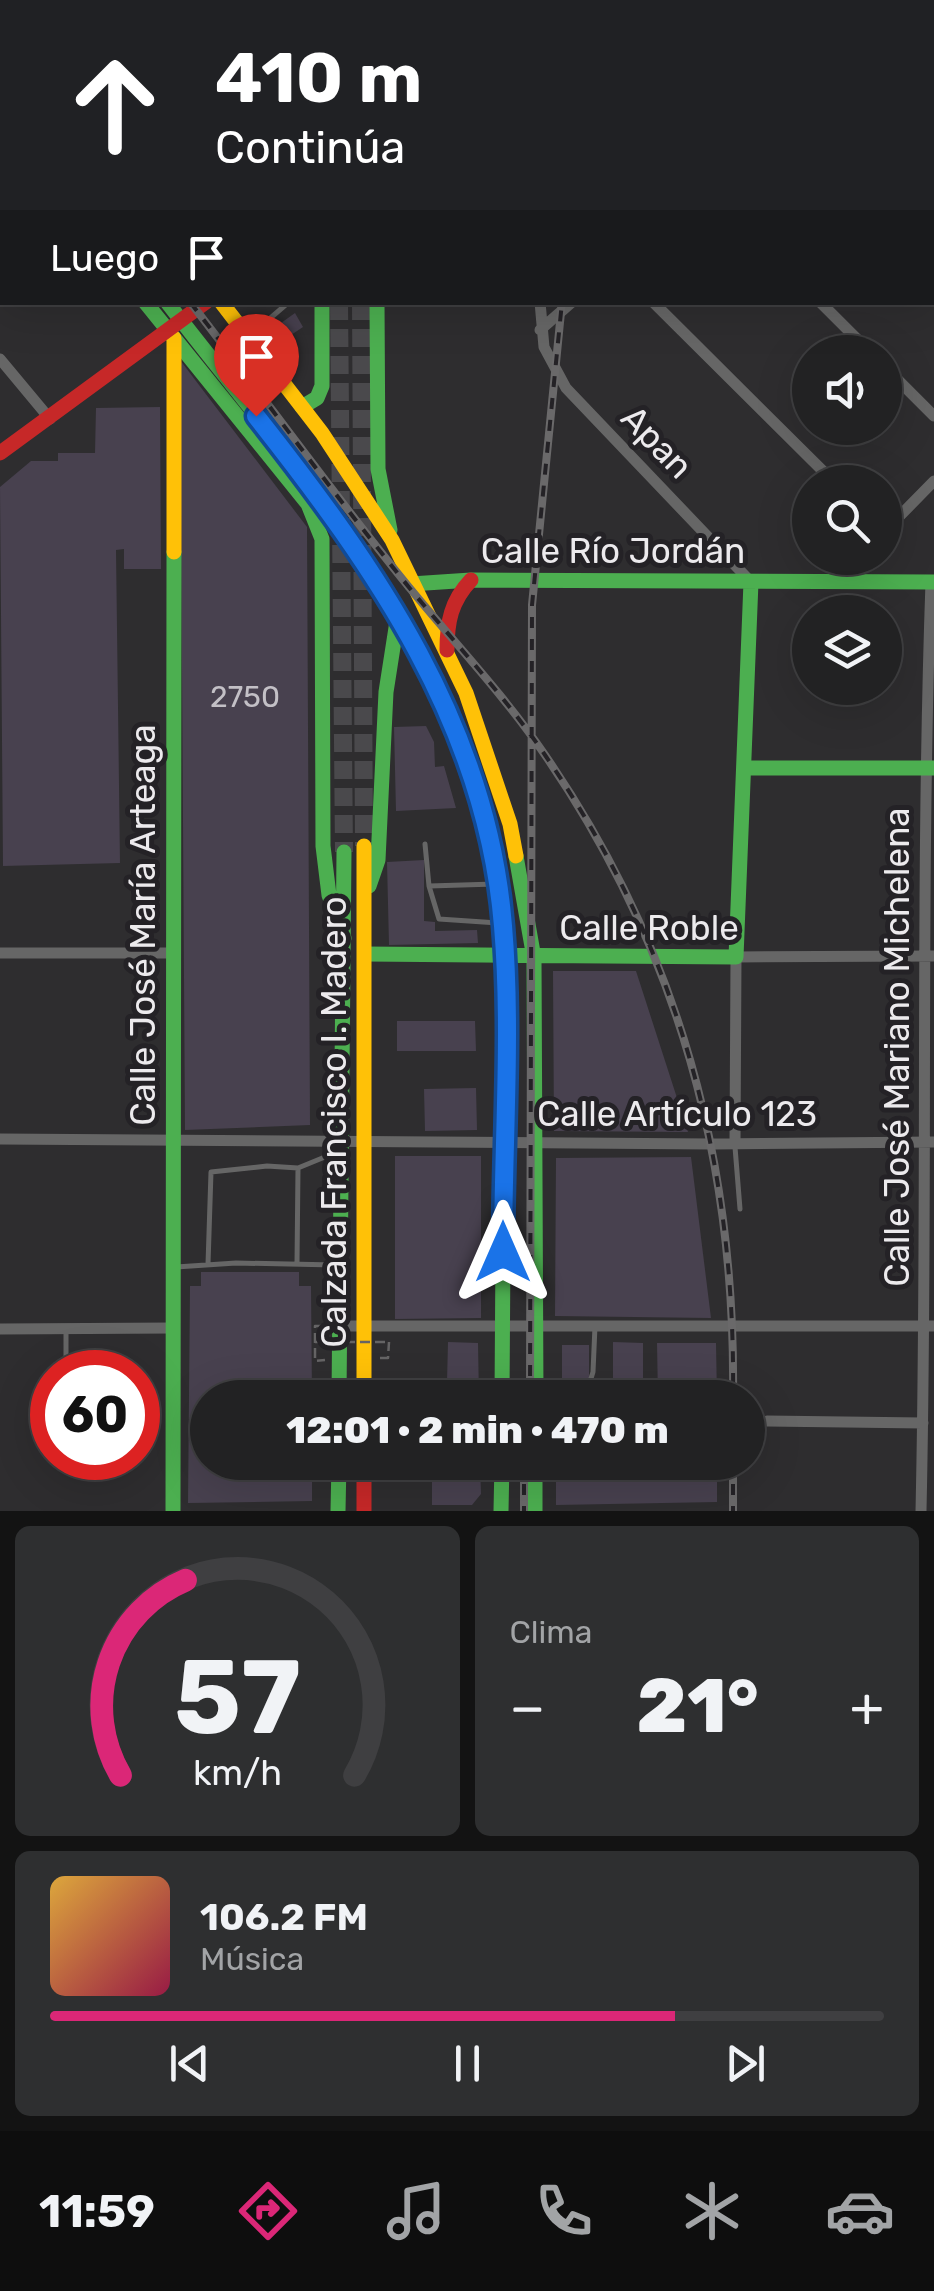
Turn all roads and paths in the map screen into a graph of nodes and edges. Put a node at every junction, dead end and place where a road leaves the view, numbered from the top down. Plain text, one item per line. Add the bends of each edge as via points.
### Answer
1 (148, 305) edge
2 (167, 305) edge
3 (203, 305) edge
4 (223, 305) edge
5 (285, 305) edge
6 (322, 305) edge
7 (377, 305) edge
8 (540, 305) edge
9 (569, 305) edge
10 (656, 305) edge
11 (823, 305) edge
12 (540, 330) junction
13 (175, 331) junction
14 (853, 335) edge
15 (248, 337) junction
16 (0, 358) edge
17 (902, 384) edge
18 (302, 407) junction
19 (934, 416) edge
20 (50, 419) junction
21 (0, 453) edge
22 (817, 465) edge
23 (934, 481) edge
24 (902, 514) edge
25 (392, 540) junction
26 (842, 575) edge
27 (471, 580) junction
28 (836, 581) junction
29 (751, 582) junction
30 (932, 582) edge
31 (412, 584) junction
32 (398, 615) junction
33 (447, 650) junction
34 (488, 754) junction
35 (469, 759) junction
36 (745, 768) junction
37 (929, 768) edge
38 (426, 844) dead end
39 (364, 846) tunnel mouth
40 (344, 852) tunnel mouth
41 (498, 884) junction
42 (429, 886) junction
43 (365, 896) junction
44 (503, 923) junction
45 (344, 938) junction
46 (0, 953) edge
47 (172, 953) junction
48 (365, 954) junction
49 (928, 956) edge
50 (505, 958) junction
51 (534, 958) junction
52 (736, 958) junction
53 (0, 1139) edge
54 (504, 1140) junction
55 (173, 1141) junction
56 (536, 1141) junction
57 (364, 1142) junction
58 (929, 1142) edge
59 (735, 1144) junction
60 (339, 1146) junction
61 (298, 1168) junction
62 (740, 1208) dead end
63 (297, 1263) junction
64 (208, 1264) junction
65 (340, 1264) junction
66 (174, 1267) junction
67 (315, 1326) dead end
68 (340, 1326) junction
69 (364, 1326) junction
70 (503, 1326) junction
71 (536, 1326) junction
72 (595, 1326) junction
73 (930, 1326) edge
74 (173, 1328) junction
75 (0, 1329) edge
76 (66, 1330) junction
77 (315, 1342) junction
78 (66, 1350) edge
79 (388, 1358) dead end
80 (316, 1360) dead end
81 (339, 1380) edge
82 (364, 1380) edge
83 (502, 1380) edge
84 (536, 1380) edge
85 (590, 1380) edge
86 (767, 1422) dead end
87 (923, 1423) junction
88 (339, 1480) edge
89 (364, 1480) edge
90 (502, 1480) edge
91 (536, 1480) edge
92 (174, 1511) edge
93 (338, 1511) edge
94 (364, 1511) edge
95 (502, 1511) edge
96 (535, 1511) edge
97 (921, 1511) edge

1 - 13 main road
2 - 13 main road
3 - 13 main road
4 - 15 main road
5 - 15 lane
6 - 18 main road via 322,386
7 - 25 main road via 378,470
8 - 12 street
9 - 12 street
10 - 22 street
11 - 14 street
12 - 29 street, Apan via 566,388
13 - 20 main road
13 - 32 main road via 324,503
13 - 45 main road via 308,504 322,539 325,842 330,905
13 - 47 main road, Calle José María Arteaga
15 - 18 main road
16 - 20 street
17 - 19 street
18 - 25 main road
20 - 21 main road
23 - 24 street
25 - 31 main road
26 - 28 street
27 - 29 main road, Calle Río Jordán
27 - 31 main road, Calle Río Jordán
27 - 33 main road via 453,601
28 - 29 main road, Calle Río Jordán
28 - 30 main road, Calle Río Jordán
29 - 36 main road
30 - 37 street, Calle José Mariano Michelena
31 - 33 main road
32 - 35 main road
32 - 43 main road via 386,692 378,860
33 - 34 main road
34 - 35 main road
34 - 51 main road via 510,824
35 - 41 main road
36 - 37 main road
36 - 52 main road
37 - 49 street, Calle José Mariano Michelena
38 - 42 lane
39 - 43 main road, Calzada Francisco I. Madero
40 - 45 main road, Calzada Francisco I. Madero
41 - 42 lane
41 - 44 main road
42 - 44 lane via 438,919
43 - 48 main road, Calzada Francisco I. Madero
44 - 50 main road
45 - 60 main road, Calzada Francisco I. Madero
46 - 47 street
47 - 55 main road, Calle José María Arteaga
48 - 50 main road, Calle Roble
48 - 57 main road, Calzada Francisco I. Madero
49 - 52 street, Calle Roble
49 - 58 street, Calle José Mariano Michelena
50 - 51 main road, Calle Roble
50 - 54 main road
51 - 52 main road, Calle Roble
51 - 56 main road
52 - 59 street
53 - 55 street, Calle Artículo 123
54 - 56 street, Calle Artículo 123
54 - 57 street, Calle Artículo 123
54 - 70 main road
55 - 60 street, Calle Artículo 123
55 - 66 main road, Calle José María Arteaga
56 - 59 street, Calle Artículo 123
56 - 71 main road
57 - 60 street, Calle Artículo 123
57 - 69 main road, Calzada Francisco I. Madero
58 - 59 street, Calle Artículo 123
58 - 73 street, Calle José Mariano Michelena
59 - 62 lane
60 - 61 lane
60 - 65 main road, Calzada Francisco I. Madero
61 - 63 lane
61 - 64 lane via 211,1172
63 - 64 lane
63 - 65 lane
64 - 66 lane
65 - 68 main road, Calzada Francisco I. Madero
66 - 74 main road, Calle José María Arteaga
67 - 77 path
68 - 69 street
68 - 81 main road, Calzada Francisco I. Madero
69 - 70 street
69 - 82 main road, Calzada Francisco I. Madero
70 - 71 street
70 - 83 main road
71 - 72 street
71 - 84 main road
72 - 73 street
72 - 85 lane
73 - 87 street, Calle José Mariano Michelena
74 - 76 street
74 - 92 main road, Calle José María Arteaga
75 - 76 street
76 - 78 lane
77 - 79 path, bridge via 388,1342
77 - 80 path
86 - 87 street
87 - 97 street, Calle José Mariano Michelena
88 - 93 main road
89 - 94 main road
90 - 95 main road
91 - 96 main road

